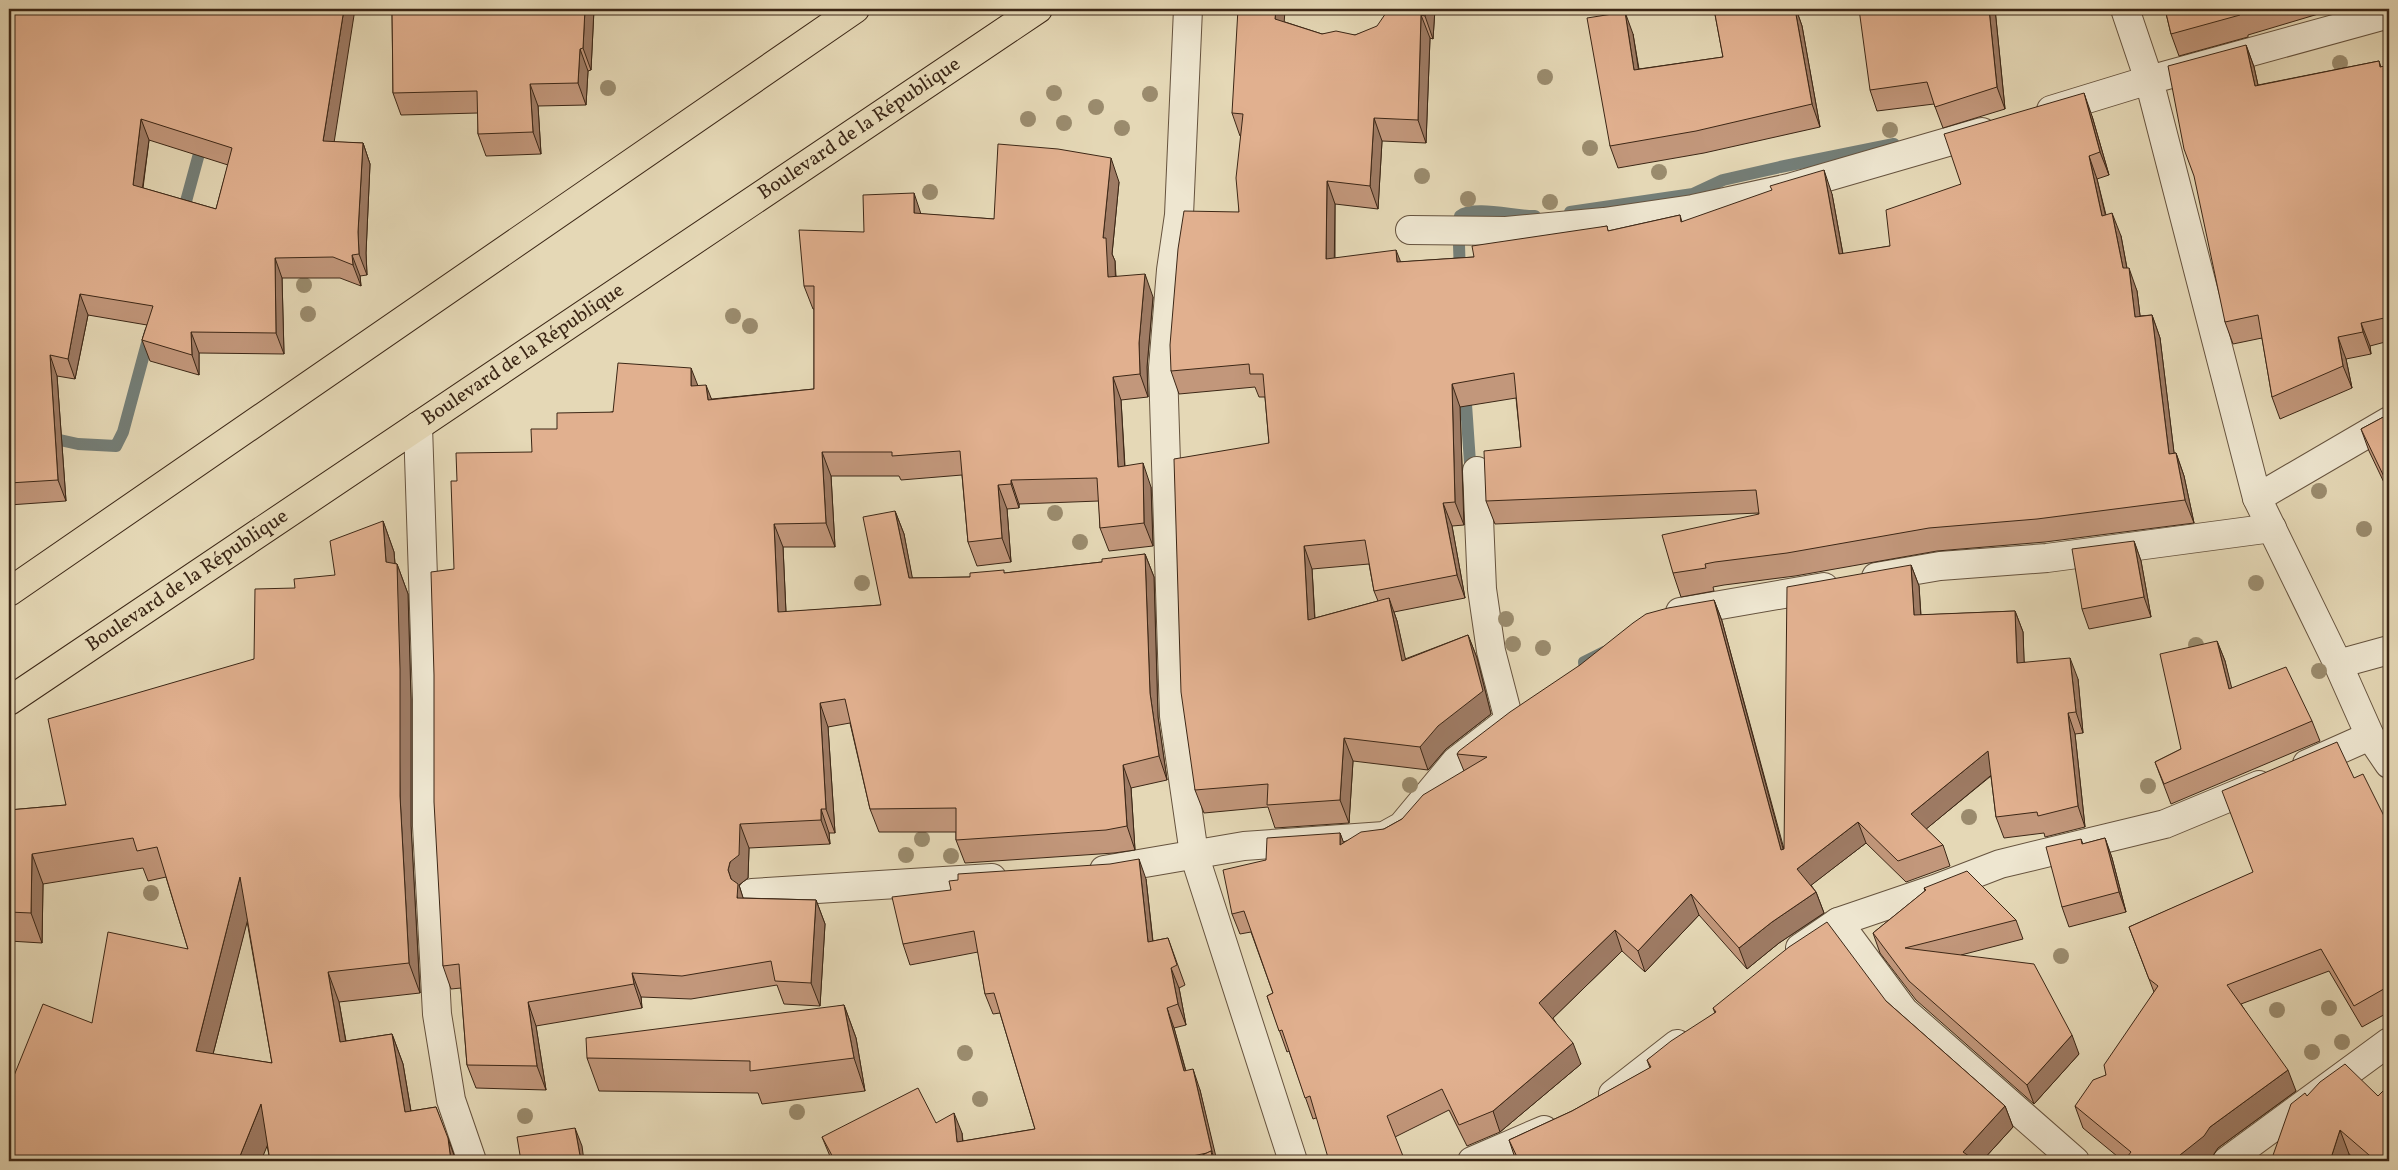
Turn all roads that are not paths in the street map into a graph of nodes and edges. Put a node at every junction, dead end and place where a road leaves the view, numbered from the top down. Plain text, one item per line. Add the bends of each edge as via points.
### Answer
1 (855, 9) edge
2 (1038, 9) edge
3 (1188, 9) edge
4 (2125, 9) edge
5 (2389, 14) edge
6 (2149, 80) junction
7 (2029, 117) edge
8 (2001, 126) edge
9 (1410, 230) dead end
10 (2389, 421) edge
11 (418, 426) junction
12 (1477, 471) dead end
13 (2257, 498) junction
14 (2272, 528) junction
15 (1170, 560) junction
16 (1141, 563) edge
17 (9, 592) edge
18 (1653, 619) edge
19 (2389, 650) edge
20 (2338, 664) junction
21 (9, 702) edge
22 (1532, 705) edge
23 (1509, 720) junction
24 (2370, 736) junction
25 (2389, 764) edge
26 (1194, 854) junction
27 (1077, 872) edge
28 (1019, 876) edge
29 (752, 893) dead end
30 (1838, 922) junction
31 (1780, 962) edge
32 (1697, 1028) edge
33 (2389, 1042) edge
34 (1590, 1108) edge
35 (1566, 1121) edge
36 (472, 1161) edge
37 (1293, 1161) edge
38 (1472, 1161) edge
39 (2075, 1161) edge
40 (2226, 1161) edge

1 - 17 main road
2 - 11 main road, Boulevard de la République
3 - 15 street via 1179,215 1163,368
4 - 6 street
5 - 6 street
6 - 7 street
6 - 13 street
8 - 9 street via 1788,188 1693,209 1604,222 1506,231
10 - 13 street
11 - 21 main road, Boulevard de la République
11 - 36 street via 427,699 427,826 437,1014 451,1100
12 - 23 street via 1482,589 1491,651
13 - 14 street
14 - 18 street via 2046,558 1940,566
14 - 20 street
15 - 16 street
15 - 26 street via 1174,716
19 - 20 street
20 - 24 street
22 - 23 street
23 - 26 street via 1456,761 1402,826 1384,836 1244,846
24 - 25 street
24 - 30 street via 2165,824 2000,864
26 - 27 street via 1116,869
26 - 37 street
28 - 29 street
30 - 31 street
30 - 39 street via 1904,1011
32 - 34 street via 1621,1089
33 - 40 street
35 - 38 street

